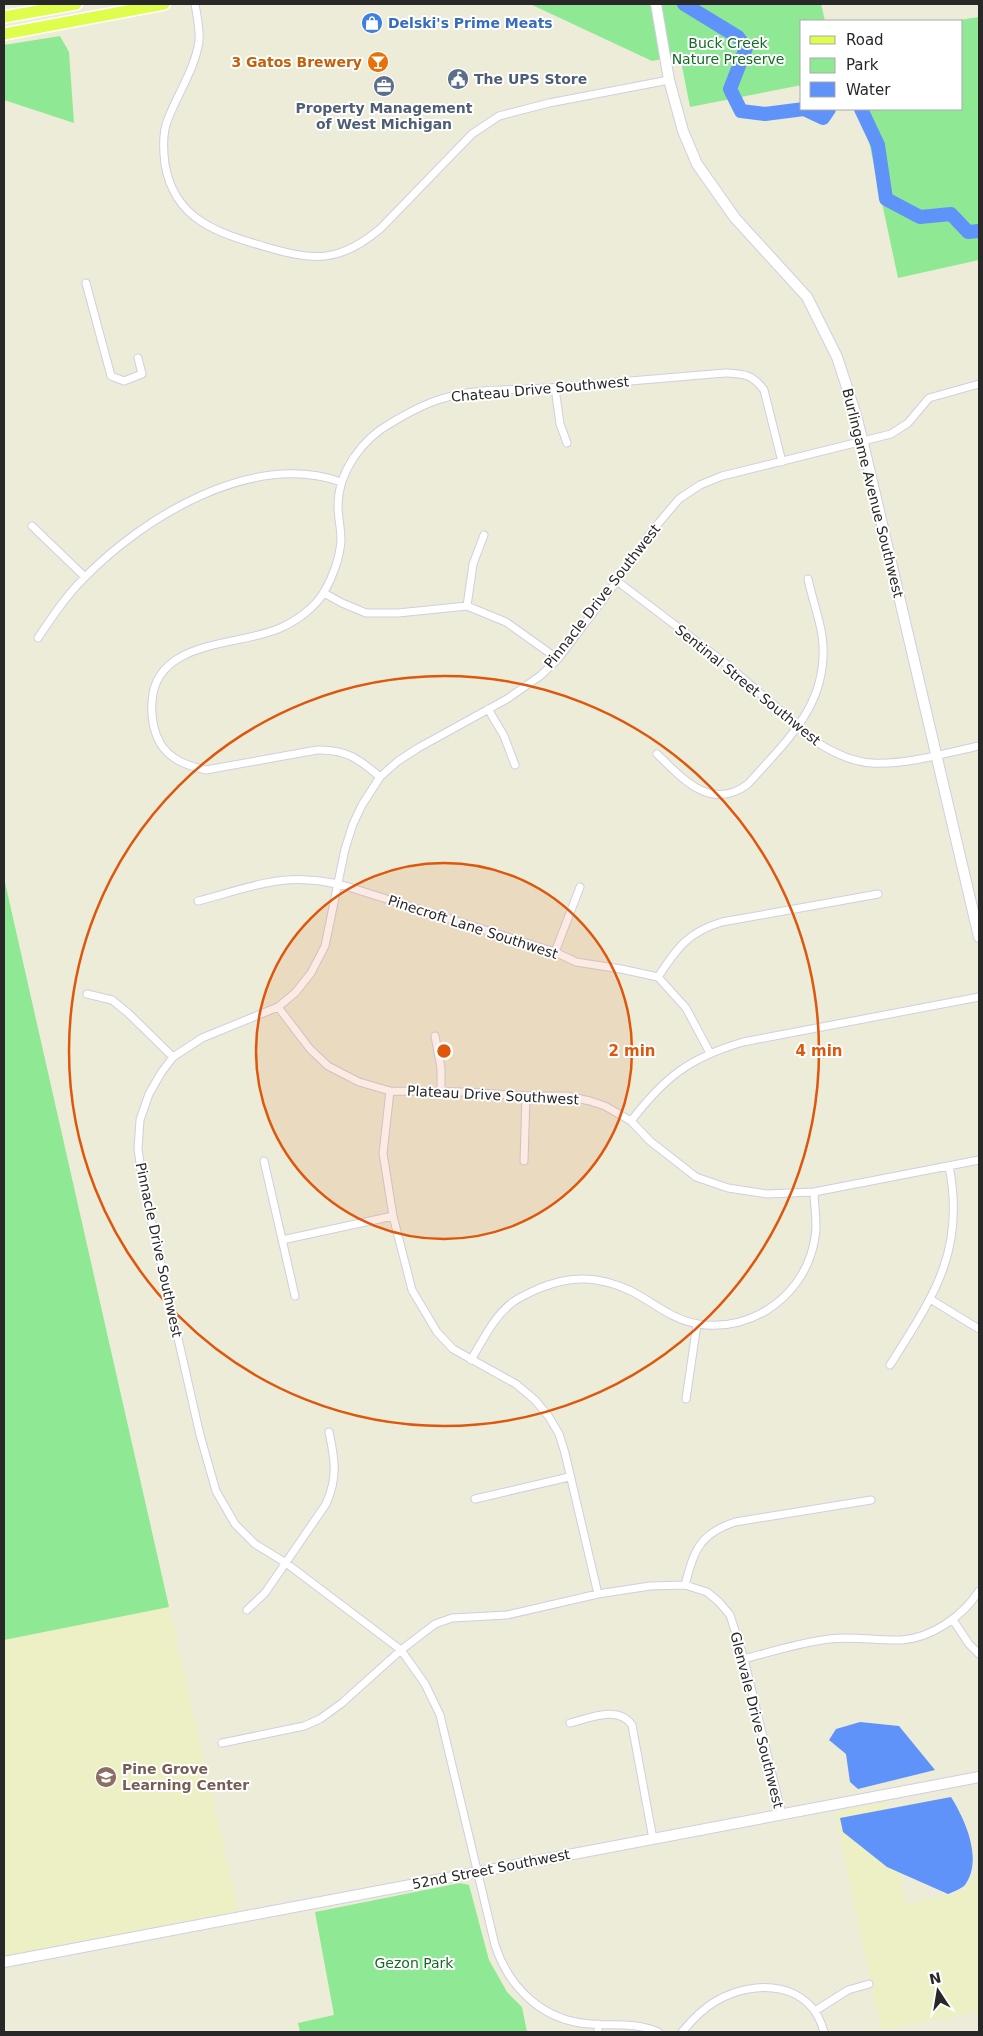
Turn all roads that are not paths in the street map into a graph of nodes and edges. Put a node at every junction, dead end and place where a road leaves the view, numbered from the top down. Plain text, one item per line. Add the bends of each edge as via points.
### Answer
1 (76, 4) edge
2 (164, 4) edge
3 (195, 4) edge
4 (656, 4) edge
5 (17, 14) junction
6 (4, 17) edge
7 (20, 31) junction
8 (4, 34) edge
9 (669, 80) junction
10 (86, 282) dead end
11 (138, 358) dead end
12 (979, 384) edge
13 (555, 388) junction
14 (567, 443) dead end
15 (863, 443) junction
16 (782, 462) junction
17 (341, 482) junction
18 (32, 526) dead end
19 (484, 535) dead end
20 (85, 577) junction
21 (808, 579) dead end
22 (617, 581) junction
23 (324, 592) junction
24 (467, 606) junction
25 (38, 638) dead end
26 (558, 659) junction
27 (488, 710) junction
28 (799, 726) junction
29 (979, 746) edge
30 (657, 754) dead end
31 (935, 755) junction
32 (515, 766) dead end
33 (380, 777) junction
34 (339, 884) junction
35 (580, 886) dead end
36 (878, 894) dead end
37 (198, 901) dead end
38 (979, 937) edge
39 (555, 952) junction
40 (658, 977) junction
41 (87, 994) dead end
42 (979, 997) edge
43 (278, 1007) junction
44 (436, 1036) dead end
45 (710, 1053) junction
46 (173, 1057) junction
47 (390, 1091) junction
48 (441, 1091) junction
49 (526, 1096) junction
50 (631, 1121) junction
51 (979, 1160) edge
52 (264, 1161) dead end
53 (524, 1161) dead end
54 (949, 1166) junction
55 (814, 1192) junction
56 (394, 1216) junction
57 (282, 1240) junction
58 (294, 1296) dead end
59 (930, 1299) junction
60 (698, 1324) junction
61 (979, 1329) edge
62 (471, 1360) junction
63 (890, 1365) dead end
64 (686, 1399) dead end
65 (329, 1432) dead end
66 (569, 1477) junction
67 (475, 1499) dead end
68 (871, 1500) dead end
69 (286, 1563) junction
70 (685, 1585) junction
71 (979, 1590) edge
72 (598, 1594) junction
73 (247, 1610) dead end
74 (953, 1620) junction
75 (401, 1650) junction
76 (979, 1654) edge
77 (744, 1659) junction
78 (570, 1723) dead end
79 (222, 1743) dead end
80 (979, 1777) edge
81 (782, 1816) junction
82 (653, 1839) junction
83 (477, 1872) junction
84 (4, 1962) edge
85 (870, 1984) dead end
86 (815, 2011) junction
87 (598, 2028) edge
88 (658, 2032) edge
89 (682, 2032) edge
90 (824, 2032) edge

1 - 5 main road
2 - 7 main road
3 - 9 street via 199,28 196,55 167,120 164,137 168,180 185,208 215,231 296,255 322,257 347,252 367,240 472,134 499,116
4 - 9 street, Burlingame Avenue Southwest
5 - 6 main road
5 - 7 main road
7 - 8 main road
9 - 15 street, Burlingame Avenue Southwest via 683,131 697,164 735,218 807,297 836,356
10 - 11 street via 111,376 124,381 142,374
12 - 15 street, Pinnacle Drive Southwest via 929,398 908,422 891,434
13 - 14 street via 560,424
13 - 16 street, Chateau Drive Southwest via 745,374 764,390
13 - 17 street, Chateau Drive Southwest via 477,392 441,399 389,423 376,433 350,463
15 - 16 street, Pinnacle Drive Southwest
15 - 31 street, Burlingame Avenue Southwest
16 - 22 street, Pinnacle Drive Southwest via 722,476 679,499
17 - 20 street via 327,477 281,473 222,488 165,514 131,536
17 - 23 street, Chateau Drive Southwest via 338,506 340,549
18 - 20 street
19 - 24 street via 473,564
20 - 25 street via 59,606
21 - 28 street via 822,635 823,666 814,700
22 - 26 street, Pinnacle Drive Southwest
22 - 28 street, Sentinal Street Southwest via 725,663
23 - 24 street via 366,613 398,614
23 - 33 street, Chateau Drive Southwest via 314,606 279,629 202,647 174,662 152,690 151,716 155,731 170,755 190,767 206,770 331,750 347,753
24 - 26 street via 506,622
26 - 27 street, Pinnacle Drive Southwest via 540,676
27 - 32 street via 504,736
27 - 33 street, Pinnacle Drive Southwest via 418,748
28 - 30 street via 748,784 720,796 696,788
28 - 31 street, Sentinal Street Southwest via 818,744 834,753 871,763
29 - 31 street, Sentinal Street Southwest
31 - 38 street, Burlingame Avenue Southwest
33 - 34 street, Pinnacle Drive Southwest via 353,824
34 - 37 street, Pinecroft Lane Southwest via 308,879 280,881
34 - 39 street, Pinecroft Lane Southwest
34 - 43 street, Pinnacle Drive Southwest via 319,960 295,994
35 - 39 street
36 - 40 street via 709,926 682,943
39 - 40 street, Pinecroft Lane Southwest via 576,962
40 - 45 street via 686,1008
41 - 46 street via 112,1000
42 - 45 street via 743,1042
43 - 46 street, Pinnacle Drive Southwest via 202,1038
43 - 47 street, Plateau Drive Southwest via 310,1050 328,1066 359,1082
44 - 48 street
45 - 50 street via 675,1073 657,1088
46 - 69 street, Pinnacle Drive Southwest via 150,1094 140,1120 138,1149 145,1194 216,1492 235,1524 255,1544
47 - 48 street, Plateau Drive Southwest
47 - 56 street via 383,1153
48 - 49 street, Plateau Drive Southwest
49 - 50 street, Plateau Drive Southwest via 568,1096 590,1101
49 - 53 street
50 - 55 street, Plateau Drive Southwest via 666,1155 696,1177 713,1184 767,1194
51 - 54 street, Plateau Drive Southwest
52 - 57 street
54 - 55 street, Plateau Drive Southwest
54 - 59 street via 955,1210 952,1237 946,1265
55 - 60 street via 816,1236 807,1264 791,1292 772,1307 745,1321 728,1325
56 - 57 street
56 - 62 street via 412,1290 437,1332 453,1349
57 - 58 street
59 - 61 street
59 - 63 street
60 - 62 street via 660,1310 632,1292 604,1280 566,1279 513,1301 491,1326
60 - 64 street
62 - 66 street via 516,1384 535,1400 561,1440
65 - 69 street via 335,1468 332,1490
66 - 67 street
66 - 72 street
68 - 70 street via 721,1527 700,1544 692,1558
69 - 73 street via 265,1593
69 - 75 street, Pinnacle Drive Southwest
70 - 72 street, Glenvale Drive Southwest via 650,1586
70 - 77 street, Glenvale Drive Southwest via 707,1592 730,1615
71 - 74 street
72 - 75 street, Glenvale Drive Southwest via 506,1614 452,1618 435,1624
74 - 76 street
74 - 77 street via 936,1630 903,1640 844,1637
75 - 79 street, Glenvale Drive Southwest via 320,1720
75 - 83 street, Pinnacle Drive Southwest via 425,1684 440,1715
77 - 81 street, Glenvale Drive Southwest
78 - 82 street via 611,1713 627,1718 632,1725
80 - 81 street, 52nd Street Southwest
81 - 82 street, 52nd Street Southwest
82 - 83 street, 52nd Street Southwest
83 - 84 street, 52nd Street Southwest
83 - 87 street, Pinnacle Drive Southwest via 497,1950 514,1984 531,2002 550,2013
85 - 86 street via 848,1990
86 - 89 street via 801,1997 786,1990 755,1989 717,2000
86 - 90 street
87 - 88 street, Pinnacle Drive Southwest via 634,2025

